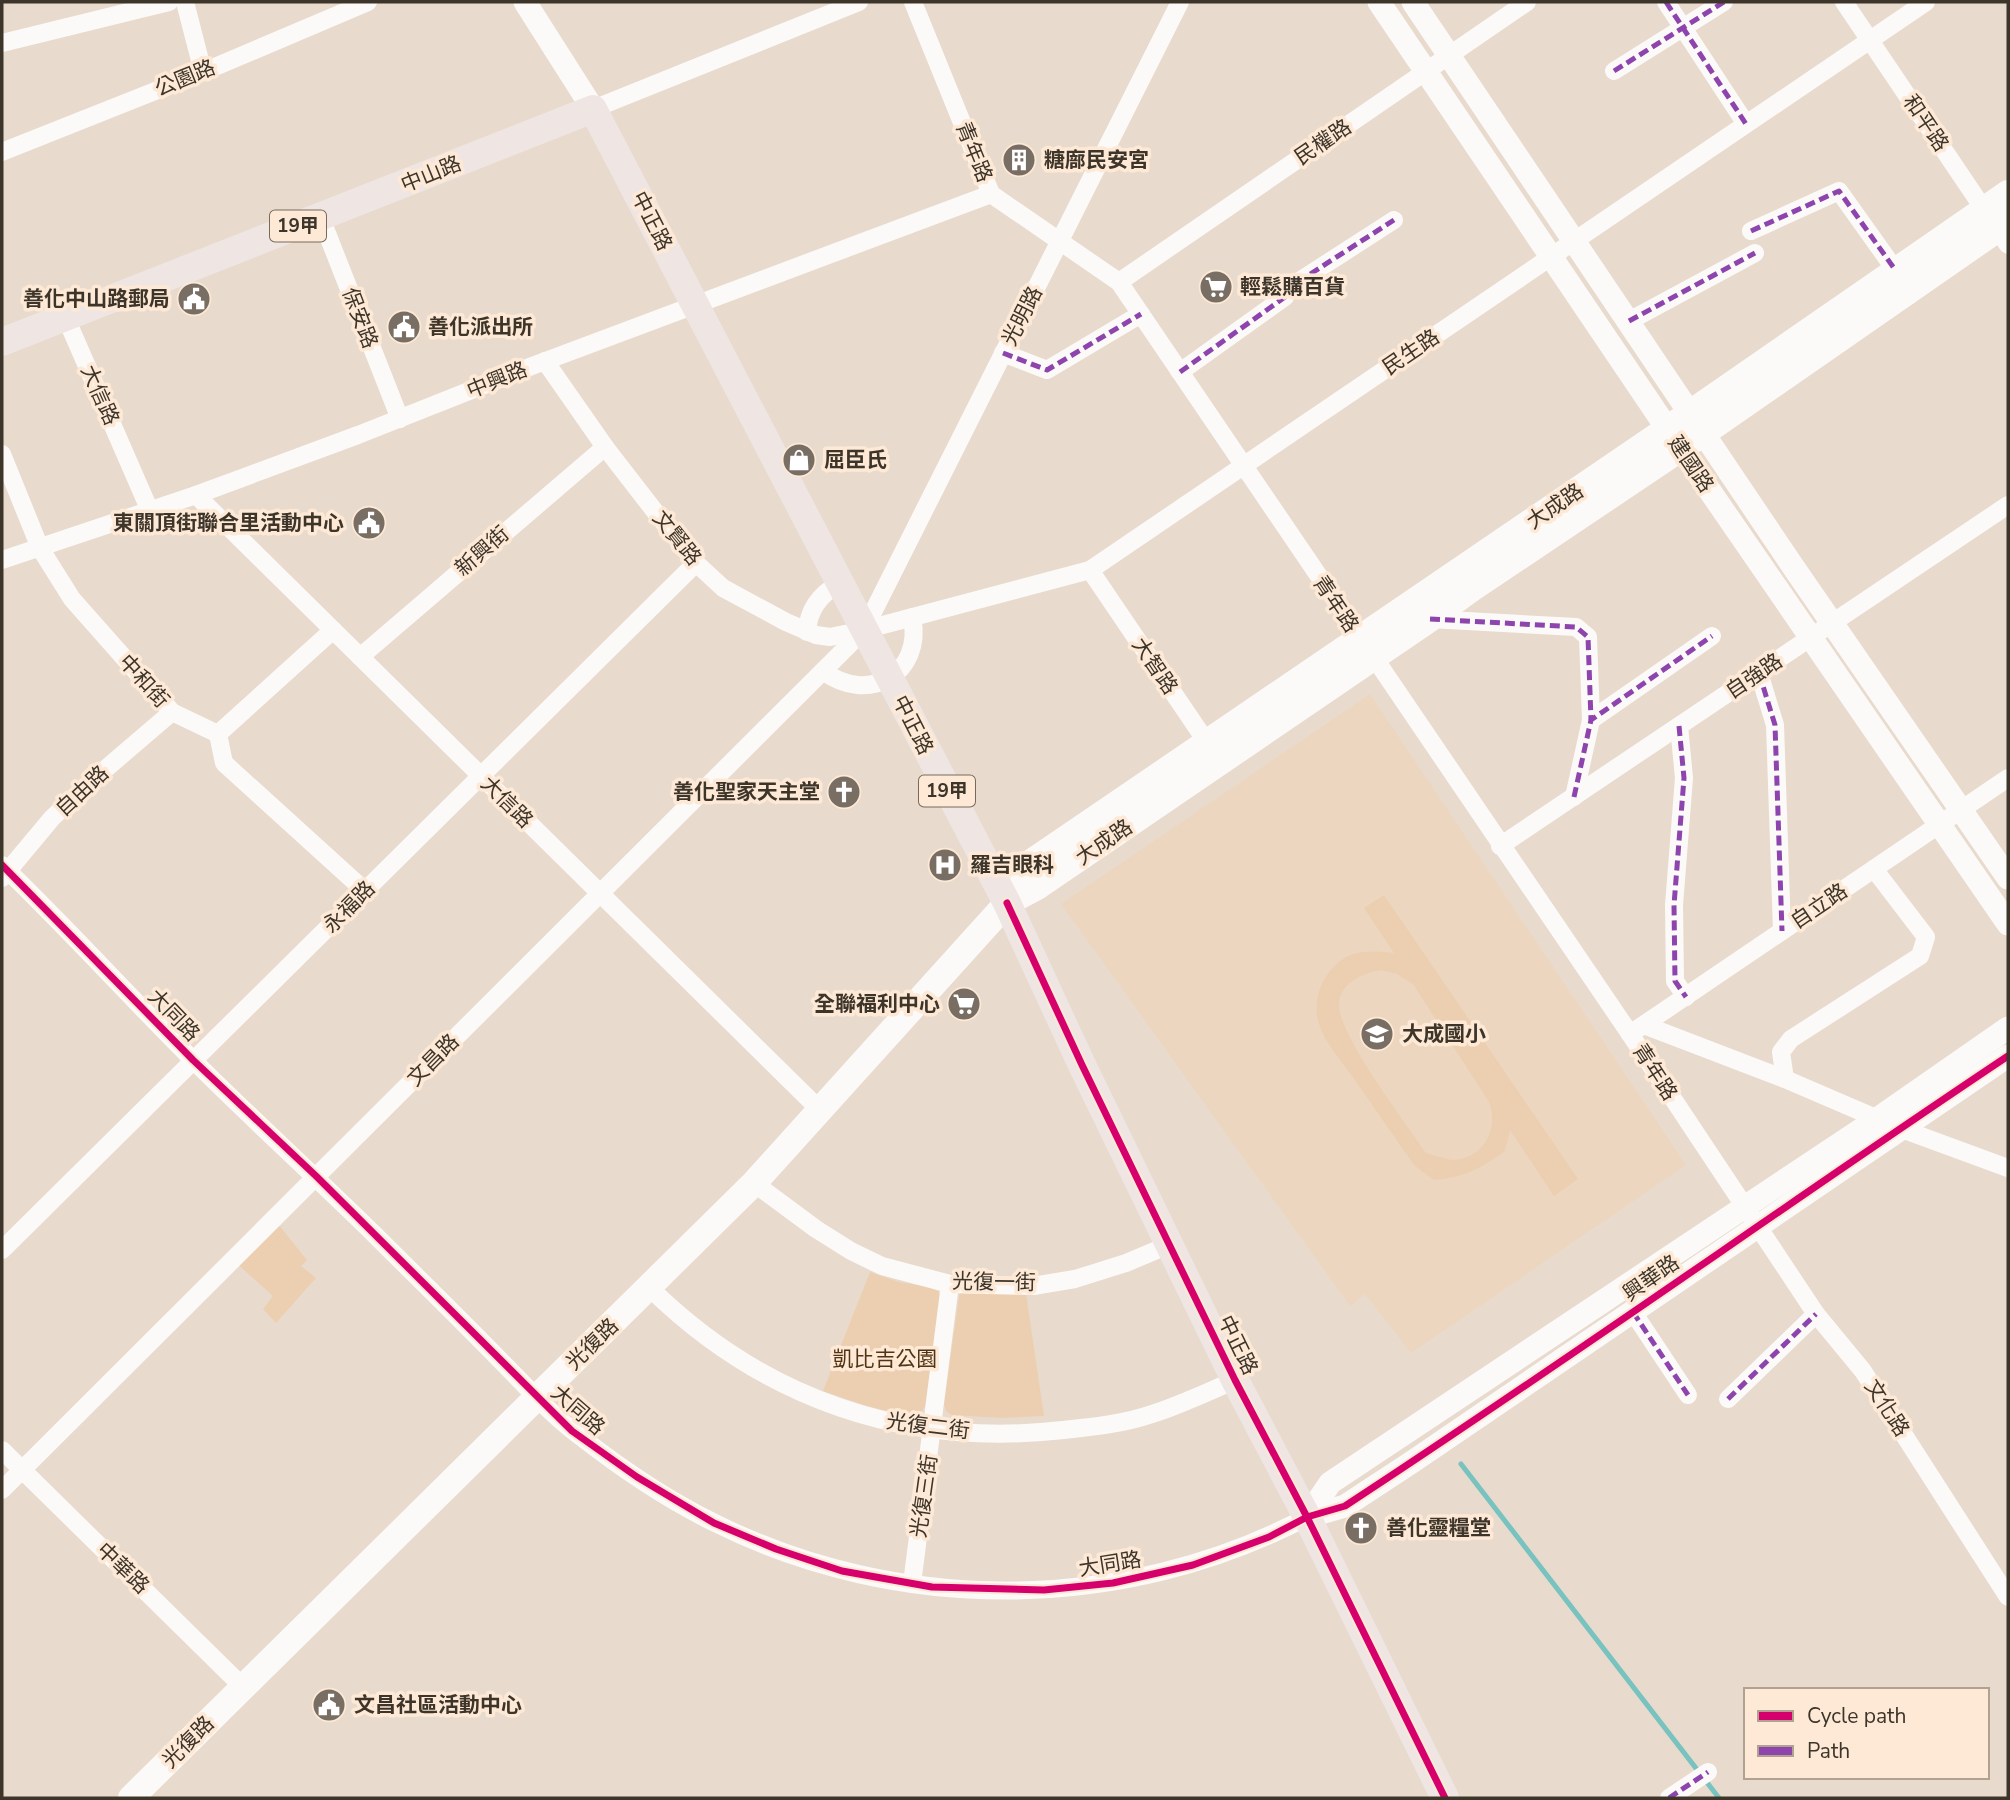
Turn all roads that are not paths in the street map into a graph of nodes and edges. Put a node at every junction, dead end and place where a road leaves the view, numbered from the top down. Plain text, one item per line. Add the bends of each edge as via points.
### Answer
1 (169, 2) edge
2 (185, 2) edge
3 (368, 2) edge
4 (525, 2) edge
5 (859, 2) edge
6 (913, 2) edge
7 (1180, 2) edge
8 (1379, 2) edge
9 (1413, 2) edge
10 (1527, 2) edge
11 (1666, 2) edge
12 (1724, 2) edge
13 (1843, 2) edge
14 (1926, 2) edge
15 (1683, 28) junction
16 (1870, 40) junction
17 (2, 43) edge
18 (1450, 55) junction
19 (1614, 71) dead end
20 (203, 72) junction
21 (1426, 72) junction
22 (593, 109) junction
23 (1746, 124) junction
24 (2, 152) edge
25 (2008, 193) edge
26 (991, 194) junction
27 (320, 218) junction
28 (1394, 220) dead end
29 (2000, 226) edge
30 (1751, 231) dead end
31 (1060, 240) junction
32 (1575, 240) junction
33 (1755, 253) dead end
34 (1550, 257) junction
35 (1896, 271) junction
36 (1119, 282) junction
37 (695, 304) junction
38 (1141, 313) junction
39 (66, 318) junction
40 (1629, 321) junction
41 (2, 342) edge
42 (1003, 354) junction
43 (545, 361) junction
44 (1180, 372) junction
45 (400, 419) junction
46 (1697, 423) junction
47 (1674, 439) junction
48 (605, 447) junction
49 (2, 454) edge
50 (1243, 466) junction
51 (196, 495) junction
52 (2008, 505) edge
53 (150, 511) junction
54 (40, 548) junction
55 (2, 560) edge
56 (696, 563) junction
57 (1090, 570) junction
58 (840, 583) junction
59 (912, 617) junction
60 (1430, 620) junction
61 (1832, 623) junction
62 (864, 630) junction
63 (333, 631) junction
64 (807, 632) junction
65 (1712, 636) dead end
66 (1811, 638) junction
67 (1366, 649) junction
68 (360, 657) junction
69 (823, 671) junction
70 (1759, 673) junction
71 (889, 678) junction
72 (172, 712) junction
73 (1591, 720) junction
74 (1679, 726) junction
75 (218, 734) junction
76 (1214, 752) junction
77 (481, 776) junction
78 (2008, 778) edge
79 (1574, 797) junction
80 (1961, 811) junction
81 (1940, 824) junction
82 (1500, 846) junction
83 (1874, 869) junction
84 (4, 872) edge
85 (2008, 878) edge
86 (365, 891) junction
87 (600, 893) junction
88 (1007, 903) junction
89 (2008, 924) edge
90 (1783, 931) junction
91 (1686, 996) junction
92 (2008, 1028) edge
93 (1637, 1030) junction
94 (2008, 1056) edge
95 (194, 1060) junction
96 (1785, 1079) junction
97 (819, 1109) junction
98 (1877, 1119) junction
99 (1899, 1128) junction
100 (2008, 1168) edge
101 (316, 1176) junction
102 (754, 1183) junction
103 (1750, 1217) junction
104 (1171, 1244) junction
105 (2, 1250) edge
106 (950, 1284) junction
107 (650, 1288) junction
108 (1633, 1312) junction
109 (1816, 1314) junction
110 (1235, 1380) junction
111 (1688, 1395) dead end
112 (537, 1397) junction
113 (1728, 1399) dead end
114 (932, 1430) junction
115 (2, 1450) edge
116 (22, 1470) junction
117 (2, 1490) edge
118 (1307, 1517) junction
119 (912, 1584) junction
120 (2008, 1597) edge
121 (243, 1687) junction
122 (1708, 1772) dead end
123 (131, 1798) edge
124 (1445, 1798) edge
125 (1669, 1798) edge

1 - 17 street
2 - 20 street
3 - 20 street, 公園路
4 - 22 street, 中正路
5 - 22 street, 中山路
6 - 26 street, 青年路
7 - 31 street, 光明路
8 - 21 street, 建國路
9 - 18 street, 建國路
10 - 18 street, 民權路
11 - 15 street
12 - 15 street
13 - 16 street, 和平路
14 - 16 street, 民生路
15 - 19 street
15 - 23 street
16 - 23 street, 民生路
16 - 29 street, 和平路
18 - 21 street, 民權路
18 - 32 street, 建國路
20 - 24 street, 公園路
21 - 34 street, 建國路
21 - 36 street, 民權路
22 - 27 main road, 中山路 / 19甲
22 - 37 main road, 中正路 / 19甲
23 - 32 street, 民生路
25 - 29 main road, 大成路
26 - 31 street, 青年路
26 - 37 street, 中興路
27 - 39 main road, 中山路 / 19甲
27 - 45 street, 保安路
28 - 44 street via 1287,289 1285,298
29 - 35 main road, 大成路
29 - 46 main road, 大成路
30 - 35 street via 1839,191
31 - 36 street, 青年路
31 - 42 street, 光明路
32 - 34 street, 民生路
32 - 40 street, 建國路
33 - 40 street
34 - 47 street, 建國路
34 - 50 street, 民生路
35 - 46 main road, 大成路
36 - 38 street, 青年路
37 - 43 street, 中興路
37 - 58 main road, 中正路 / 19甲
38 - 42 street via 1047,370
38 - 44 street, 青年路
39 - 41 main road, 中山路 / 19甲
39 - 53 street, 大信路
40 - 46 street, 建國路
42 - 62 street, 光明路
43 - 45 street, 中興路
43 - 48 street, 文賢路
44 - 50 street, 青年路
45 - 51 street, 中興路
46 - 47 main road, 大成路
46 - 61 street, 建國路
47 - 60 main road, 大成路
47 - 66 street, 建國路
47 - 67 main road, 大成路
48 - 56 street, 文賢路
48 - 68 street, 新興街
49 - 54 street, 中和街
50 - 57 street, 民生路
50 - 67 street, 青年路
51 - 53 street, 中興路
51 - 63 street, 大信路
52 - 61 street, 自強路
53 - 54 street, 中興路
54 - 55 street, 中興路
54 - 72 street, 中和街 via 72,599
56 - 64 street, 文賢路 via 723,587
56 - 77 street, 永福路
57 - 59 street, 民生路
57 - 76 street, 大智路
58 - 62 main road, 中正路 / 19甲
58 - 64 street via 818,600
59 - 62 street, 民生路
59 - 71 street via 910,653
60 - 67 main road, 大成路
60 - 73 street via 1576,627 1588,637
61 - 66 street, 自強路
61 - 80 street, 建國路
62 - 64 street, 文賢路 via 830,637
62 - 69 street, 文昌路
62 - 71 main road, 中正路 / 19甲
63 - 68 street, 大信路
63 - 75 street
65 - 73 street
66 - 70 street, 自強路
66 - 81 street, 建國路
67 - 76 main road, 大成路
67 - 82 street, 青年路
68 - 77 street, 大信路
69 - 71 street via 842,683 859,686
69 - 87 street, 文昌路
70 - 74 street, 自強路
70 - 90 street via 1775,725
71 - 88 main road, 中正路 / 19甲
72 - 75 street, 中和街
72 - 84 street, 自由路 via 52,818
73 - 79 street
74 - 79 street, 自強路
74 - 91 street via 1684,778 1674,905 1675,981
75 - 86 street via 224,763
76 - 88 main road, 大成路 via 1037,887
77 - 86 street, 永福路
77 - 87 street, 大信路
78 - 80 street, 自立路
79 - 82 street, 自強路
80 - 81 street, 自立路
80 - 85 street, 建國路
81 - 83 street, 自立路
81 - 89 street, 建國路
82 - 93 street, 青年路
83 - 90 street, 自立路
83 - 96 street via 1926,937 1920,956 1791,1039 1781,1052
84 - 95 street, 大同路
86 - 95 street, 永福路
87 - 97 street, 大信路
87 - 101 street, 文昌路
88 - 97 main road, 光復路
88 - 104 main road, 中正路 / 19甲
90 - 91 street, 自立路
91 - 93 street, 自立路
92 - 98 street, 興華路
93 - 96 street, 青年路
93 - 103 street, 青年路
94 - 99 street, 興華路
95 - 101 street, 大同路
95 - 105 street, 永福路
96 - 98 street, 青年路
97 - 102 main road, 光復路
98 - 99 street, 青年路
98 - 103 street, 興華路
99 - 100 street, 青年路
99 - 103 street, 興華路
101 - 112 street, 大同路
101 - 116 street, 文昌路
102 - 106 street, 光復一街 via 851,1251 882,1266
102 - 107 main road, 光復路
103 - 108 street, 興華路
103 - 109 street, 文化路
103 - 118 street, 興華路 via 1330,1483
104 - 106 street, 光復一街 via 1075,1279 1033,1286
104 - 110 main road, 中正路 / 19甲
106 - 114 street, 光復三街
107 - 112 main road, 光復路
107 - 114 street, 光復二街 via 734,1357 781,1384 876,1420
108 - 111 street
108 - 118 street, 興華路 via 1345,1506
109 - 113 street
109 - 120 street, 文化路 via 1863,1371
110 - 114 street, 光復二街 via 1150,1415 1099,1426 1025,1433
110 - 118 main road, 中正路 / 19甲
112 - 119 street, 大同路 via 572,1431 612,1460 714,1523 820,1565
112 - 121 main road, 光復路
114 - 119 street, 光復三街
115 - 116 street, 中華路
116 - 117 street, 文昌路
116 - 121 street, 中華路
118 - 119 street, 大同路 via 1217,1557 1113,1583 1044,1590
118 - 124 main road, 中正路 / 19甲
121 - 123 main road, 光復路
122 - 125 street

